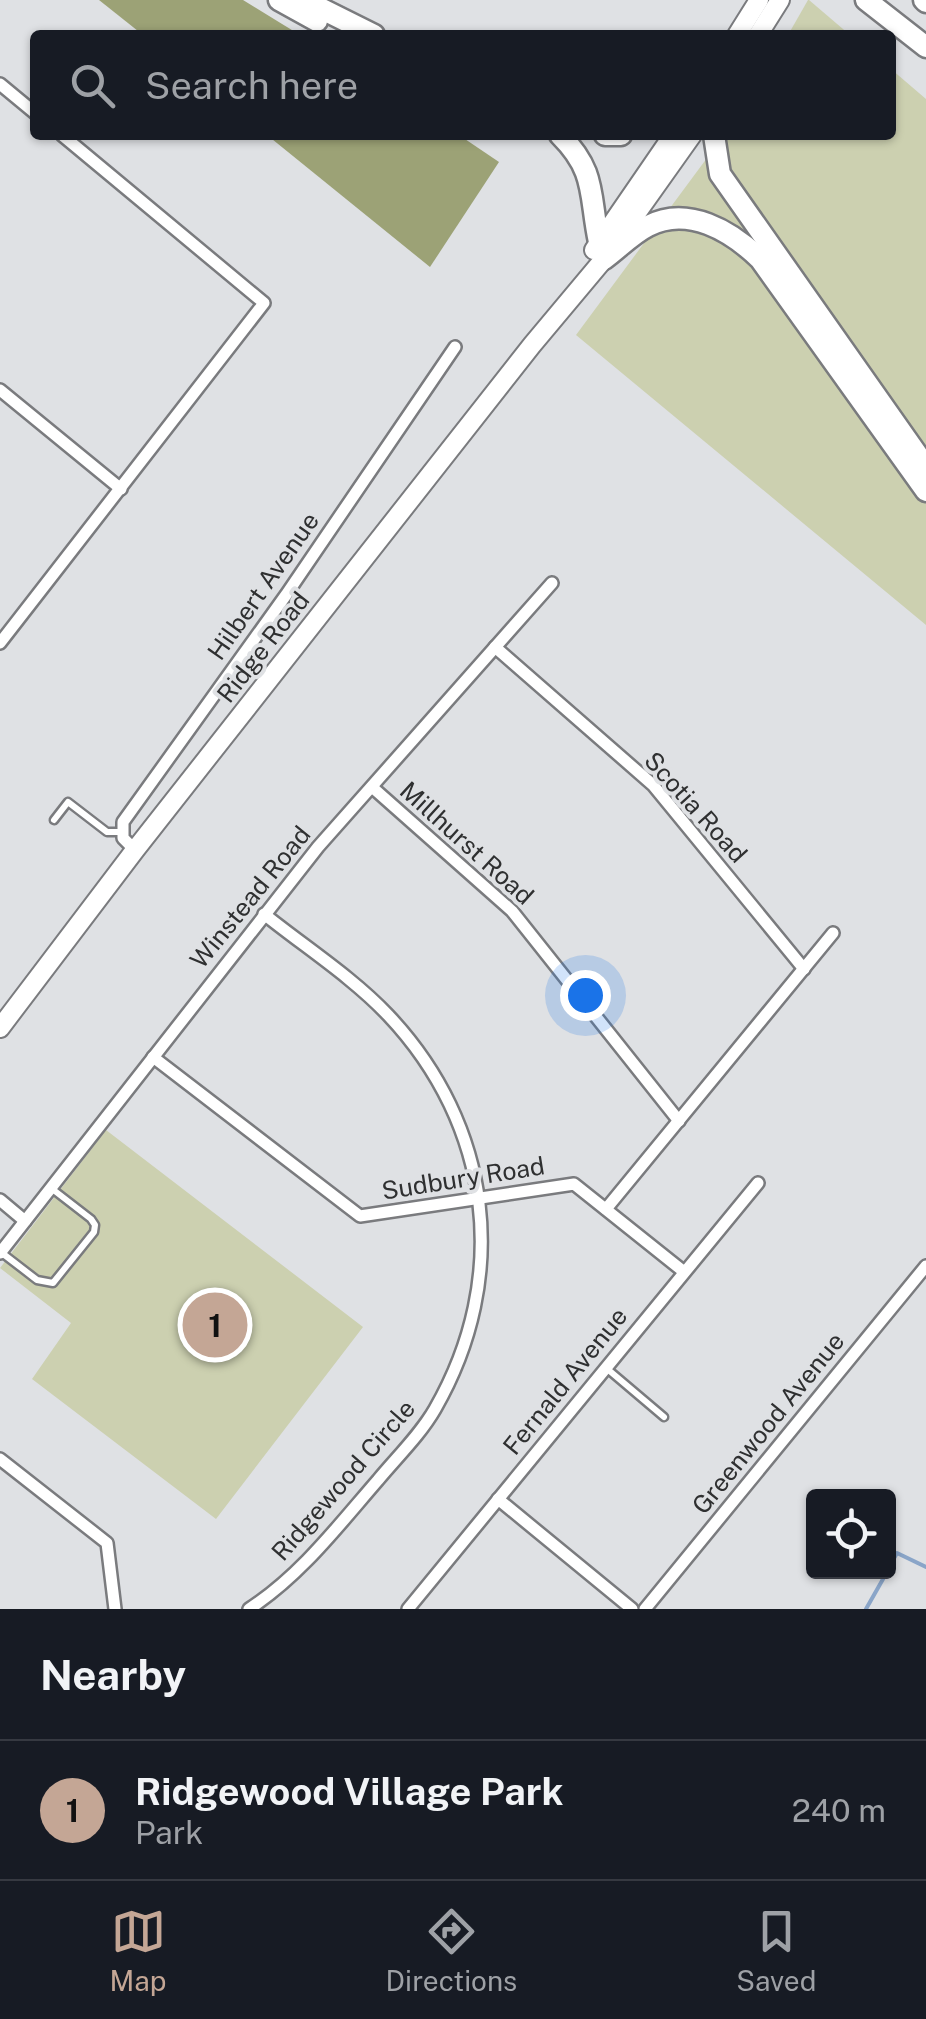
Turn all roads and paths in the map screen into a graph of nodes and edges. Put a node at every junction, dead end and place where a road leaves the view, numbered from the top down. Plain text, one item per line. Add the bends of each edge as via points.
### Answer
1 (279, 0) edge
2 (304, 0) edge
3 (866, 0) edge
4 (772, 2) edge
5 (335, 30) edge
6 (364, 30) edge
7 (742, 30) edge
8 (760, 30) edge
9 (926, 46) edge
10 (0, 84) edge
11 (30, 109) edge
12 (68, 140) edge
13 (565, 140) edge
14 (670, 140) edge
15 (688, 140) edge
16 (715, 140) edge
17 (602, 251) junction
18 (455, 347) dead end
19 (0, 390) edge
20 (926, 467) edge
21 (121, 490) junction
22 (926, 491) edge
23 (552, 583) dead end
24 (0, 642) edge
25 (495, 647) junction
26 (372, 787) junction
27 (54, 820) dead end
28 (123, 832) junction
29 (135, 850) junction
30 (264, 914) junction
31 (833, 933) dead end
32 (804, 970) junction
33 (0, 1028) edge
34 (153, 1056) junction
35 (679, 1121) junction
36 (758, 1183) dead end
37 (51, 1188) junction
38 (478, 1199) junction
39 (0, 1200) edge
40 (606, 1210) junction
41 (26, 1220) junction
42 (0, 1253) edge
43 (926, 1266) edge
44 (684, 1270) junction
45 (605, 1367) junction
46 (664, 1418) dead end
47 (0, 1459) edge
48 (498, 1499) junction
49 (115, 1609) edge
50 (249, 1609) edge
51 (408, 1609) edge
52 (632, 1609) edge
53 (645, 1609) edge

1 - 5 highway
2 - 6 highway
3 - 9 highway
4 - 7 street
4 - 8 street
10 - 11 street
12 - 21 street via 264,303
13 - 17 highway via 588,175
14 - 17 street, Ridge Road
15 - 17 street, Ridge Road
16 - 20 highway via 720,174
17 - 22 highway via 672,220 739,238
17 - 29 street, Ridge Road
18 - 28 street, Hilbert Avenue via 123,822
19 - 21 street
21 - 24 street
23 - 25 street, Winstead Road
25 - 26 street, Winstead Road
25 - 32 street, Scotia Road via 654,785
26 - 30 street, Winstead Road
26 - 35 street, Millhurst Road via 512,911
27 - 28 lane via 68,802 107,832
28 - 29 street
29 - 33 street, Ridge Road
30 - 34 street, Winstead Road
30 - 38 street, Ridgewood Circle via 366,994 412,1043 461,1123
31 - 32 street
32 - 35 street
34 - 37 street, Winstead Road
34 - 38 street, Sudbury Road via 360,1216
35 - 40 street
36 - 44 street, Fernald Avenue
37 - 41 street, Winstead Road
37 - 42 lane via 95,1225 74,1259 46,1284
38 - 40 street, Sudbury Road via 574,1184
38 - 50 street, Ridgewood Circle via 482,1238 474,1311 434,1409 325,1542
39 - 41 street
40 - 44 street, Sudbury Road
41 - 42 street, Winstead Road
43 - 53 street, Greenwood Avenue
44 - 45 street, Fernald Avenue
45 - 46 lane
45 - 48 street, Fernald Avenue
47 - 49 street via 108,1543
48 - 51 street, Fernald Avenue
48 - 52 street

